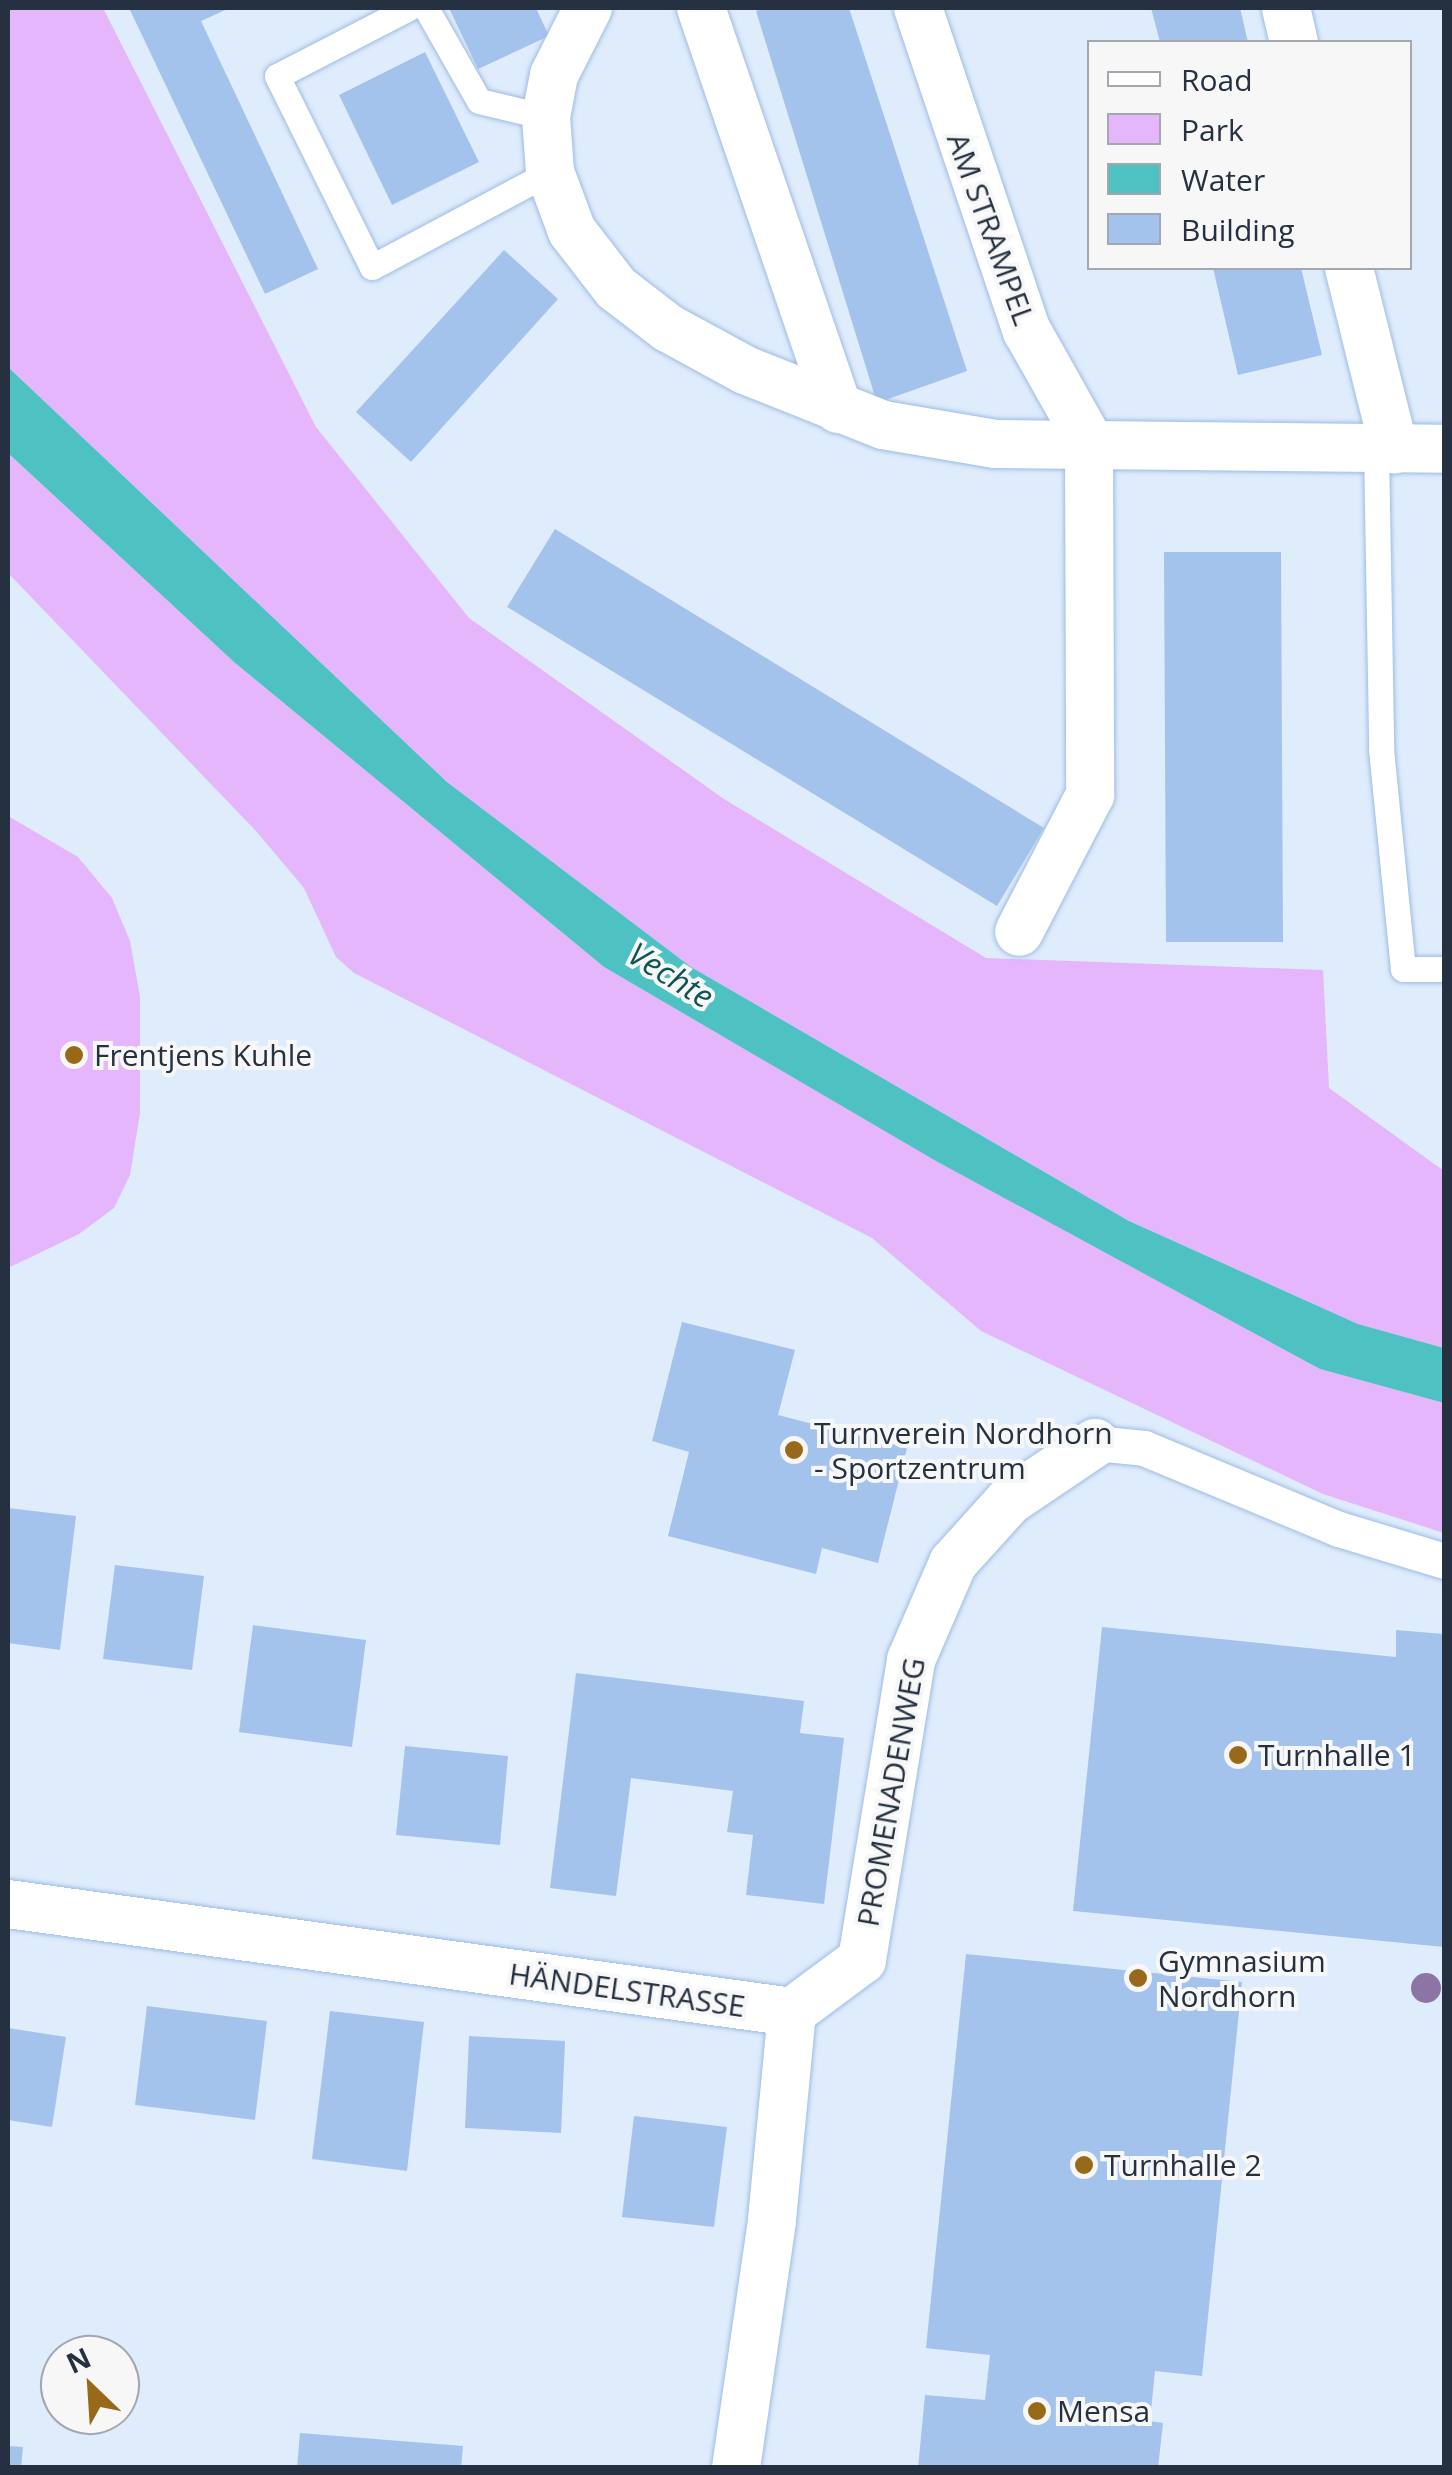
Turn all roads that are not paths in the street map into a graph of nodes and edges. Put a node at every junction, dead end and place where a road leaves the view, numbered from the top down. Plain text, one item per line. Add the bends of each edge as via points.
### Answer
1 (410, 8) edge
2 (426, 8) edge
3 (588, 8) edge
4 (702, 8) edge
5 (918, 8) edge
6 (1286, 8) edge
7 (1294, 40) edge
8 (546, 117) junction
9 (550, 172) junction
10 (1349, 270) edge
11 (838, 409) junction
12 (1089, 441) junction
13 (1385, 449) junction
14 (1444, 449) edge
15 (1018, 932) dead end
16 (1444, 969) edge
17 (1095, 1443) joint
18 (1444, 1561) edge
19 (8, 1904) edge
20 (792, 2012) junction
21 (736, 2468) edge

1 - 9 lane via 278,76 372,267
2 - 8 lane via 479,101
3 - 8 street via 554,74
4 - 11 street
5 - 12 street, AM STRAMPEL via 1027,331
6 - 7 street
8 - 9 street
9 - 11 street via 572,231 616,288 668,328 745,370
10 - 13 street
11 - 12 street via 882,425 995,444
12 - 13 street
12 - 15 street via 1090,794
13 - 14 street
13 - 16 lane via 1381,749 1404,969
17 - 18 street, PROMENADENWEG via 1144,1448 1339,1529
17 - 20 street, PROMENADENWEG via 1009,1501 953,1563 911,1660 862,1960
19 - 20 street, HÄNDELSTRASSE
20 - 21 street via 772,2220

